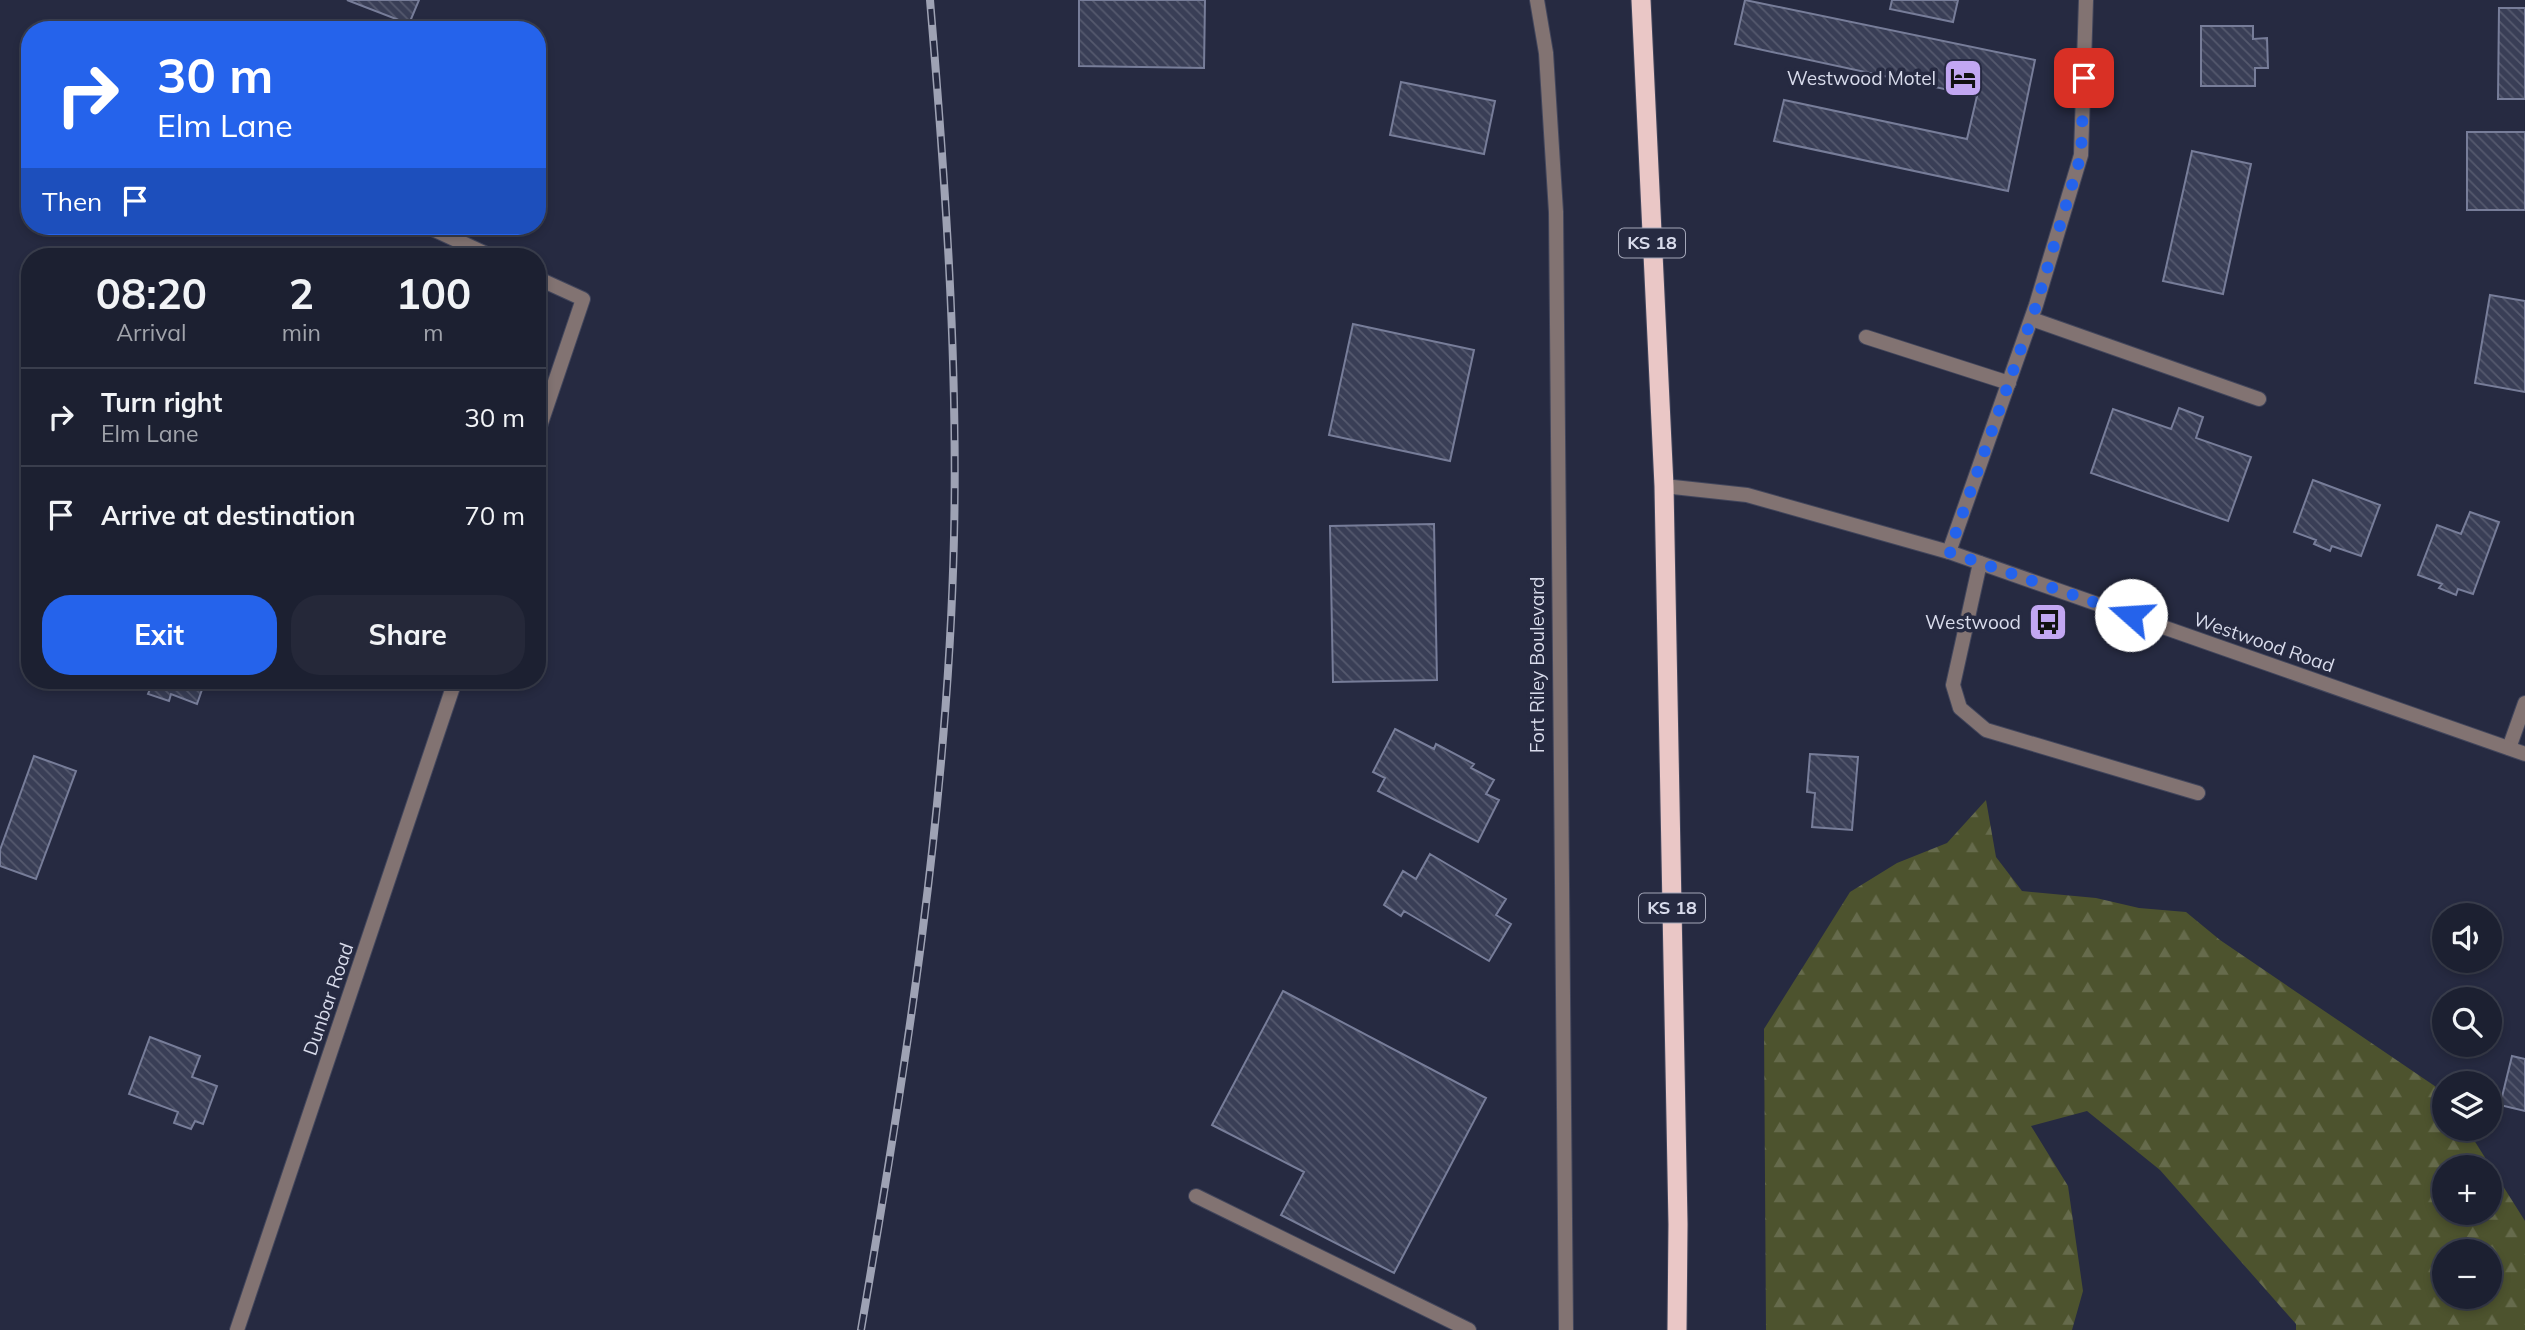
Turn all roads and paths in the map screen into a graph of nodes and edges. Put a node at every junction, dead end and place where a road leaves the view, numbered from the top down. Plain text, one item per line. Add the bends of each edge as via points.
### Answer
1 (1537, 0) edge
2 (1641, 0) edge
3 (2086, 0) edge
4 (445, 235) edge
5 (474, 248) edge
6 (546, 282) edge
7 (2032, 319) junction
8 (1866, 337) dead end
9 (2009, 383) junction
10 (2259, 399) dead end
11 (546, 408) edge
12 (1664, 486) junction
13 (1949, 552) junction
14 (1980, 563) junction
15 (452, 689) edge
16 (2525, 703) edge
17 (2509, 748) junction
18 (2525, 754) edge
19 (2198, 793) dead end
20 (1196, 1196) dead end
21 (237, 1330) edge
22 (1469, 1330) edge
23 (1566, 1330) edge
24 (1677, 1330) edge

1 - 23 street, Fort Riley Boulevard via 1546,53 1556,212
2 - 12 highway, KS 18
3 - 7 street via 2081,155
4 - 5 street
6 - 11 street via 583,299
7 - 9 street
7 - 10 street
8 - 9 street
9 - 13 street
12 - 13 street, Westwood Road via 1747,495
12 - 24 highway, KS 18
13 - 14 street, Westwood Road
14 - 17 street, Westwood Road
14 - 19 street via 1953,684 1961,708 1986,730
15 - 21 street, Dunbar Road
16 - 17 street
17 - 18 street, Westwood Road
20 - 22 street

